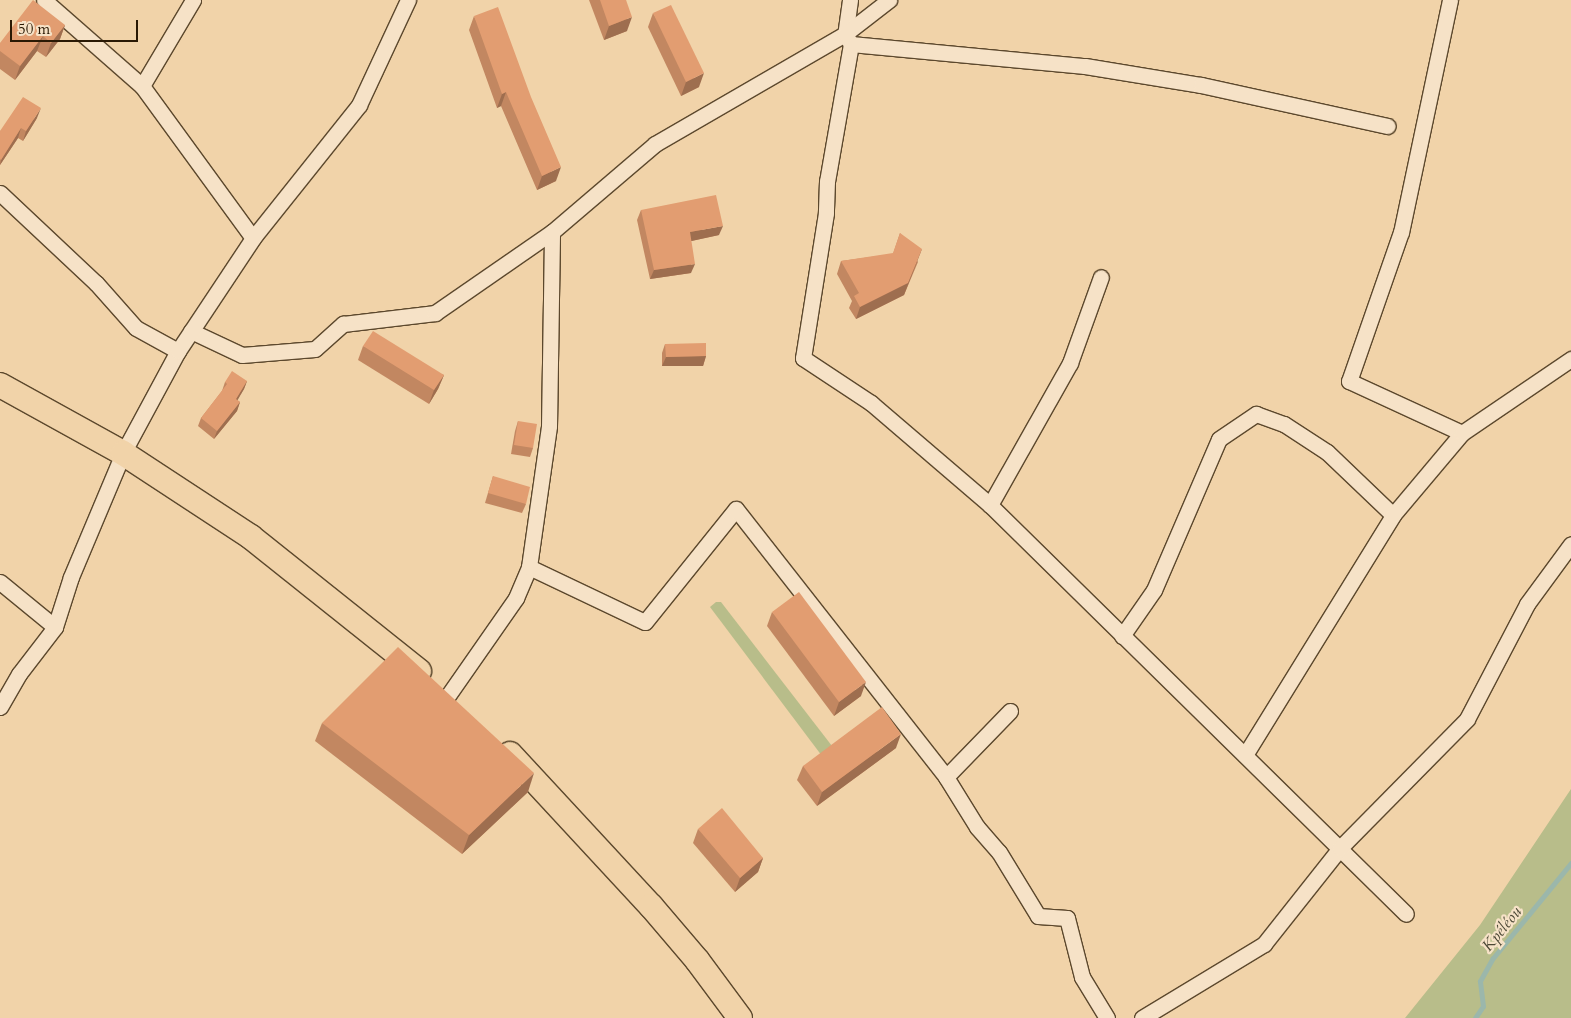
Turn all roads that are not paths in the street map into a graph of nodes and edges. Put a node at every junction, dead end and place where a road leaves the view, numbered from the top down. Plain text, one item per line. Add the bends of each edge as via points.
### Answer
1 (44, 0) edge
2 (193, 0) edge
3 (408, 0) edge
4 (850, 0) edge
5 (889, 0) edge
6 (1450, 0) edge
7 (848, 39) junction
8 (142, 86) junction
9 (1388, 126) dead end
10 (0, 193) edge
11 (552, 232) junction
12 (253, 238) junction
13 (1101, 277) dead end
14 (191, 331) junction
15 (178, 351) junction
16 (1571, 359) edge
17 (0, 385) edge
18 (1462, 433) junction
19 (123, 452) junction
20 (990, 505) junction
21 (1393, 515) junction
22 (1571, 544) edge
23 (529, 567) junction
24 (0, 582) edge
25 (55, 627) junction
26 (1122, 636) junction
27 (454, 703) joint
28 (0, 707) edge
29 (1010, 711) dead end
30 (495, 741) edge
31 (1244, 755) junction
32 (946, 777) junction
33 (1340, 848) junction
34 (1406, 914) dead end
35 (740, 1018) edge
36 (1107, 1018) edge
37 (1142, 1018) edge

1 - 8 street
2 - 8 street
3 - 12 street via 359,105
4 - 7 street
5 - 7 street
6 - 18 street via 1400,232 1349,382
7 - 9 street via 1085,66 1201,86
7 - 11 street via 655,144
7 - 20 street via 827,181 826,213 803,358 872,403
8 - 12 street
10 - 15 street via 96,283 136,328
11 - 14 street via 435,313 343,324 316,349 242,354
11 - 23 street via 549,426
12 - 14 street
13 - 20 street via 1070,363
14 - 15 street
15 - 19 street
16 - 18 street
17 - 19 main road
18 - 21 street
19 - 25 street via 71,577
19 - 27 main road via 251,537 404,658
20 - 26 street
21 - 26 street via 1327,452 1284,424 1256,414 1219,439 1154,590
21 - 31 street
22 - 33 street via 1527,604 1467,719
23 - 27 street via 516,598
23 - 32 street via 645,622 736,509
24 - 25 street
25 - 28 street via 19,674
26 - 31 street
29 - 32 street
30 - 35 main road via 555,800 651,906
31 - 33 street
32 - 36 street via 1038,916 1066,918 1082,977
33 - 34 street
33 - 37 street via 1264,944

